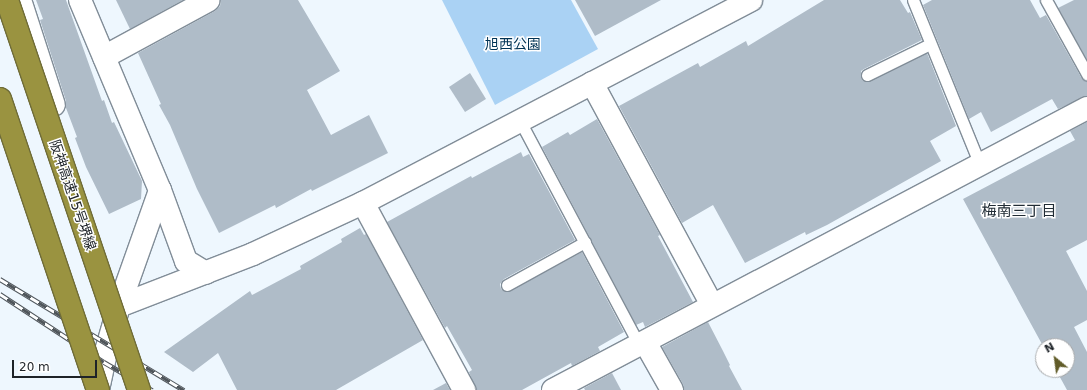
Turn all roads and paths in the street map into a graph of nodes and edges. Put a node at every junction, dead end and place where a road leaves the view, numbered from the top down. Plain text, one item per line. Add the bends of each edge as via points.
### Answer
1 (7, 0) edge
2 (20, 0) edge
3 (80, 0) edge
4 (209, 0) edge
5 (751, 0) edge
6 (913, 0) edge
7 (1046, 0) edge
8 (930, 44) junction
9 (104, 57) junction
10 (1087, 74) edge
11 (867, 75) dead end
12 (592, 83) junction
13 (0, 99) edge
14 (1087, 108) edge
15 (520, 121) junction
16 (980, 165) junction
17 (160, 190) junction
18 (363, 203) junction
19 (585, 242) junction
20 (206, 273) junction
21 (507, 285) dead end
22 (712, 305) junction
23 (119, 306) junction
24 (642, 343) junction
25 (98, 390) edge
26 (139, 390) edge
27 (464, 390) edge
28 (553, 390) edge
29 (672, 390) edge

1 - 26 highway, 阪神高速15号堺線, bridge
2 - 23 street
3 - 9 street
4 - 9 street
5 - 12 street
6 - 8 lane
7 - 10 lane
8 - 11 lane
8 - 16 lane
9 - 17 street
12 - 15 street
12 - 22 street
13 - 25 highway, bridge
14 - 16 street
15 - 18 street
15 - 19 lane
16 - 22 street
17 - 20 street via 186,261
17 - 23 street
18 - 20 street
18 - 27 street
19 - 21 lane
19 - 24 lane
20 - 23 street
22 - 24 street
23 - 25 street
24 - 28 street
24 - 29 street

